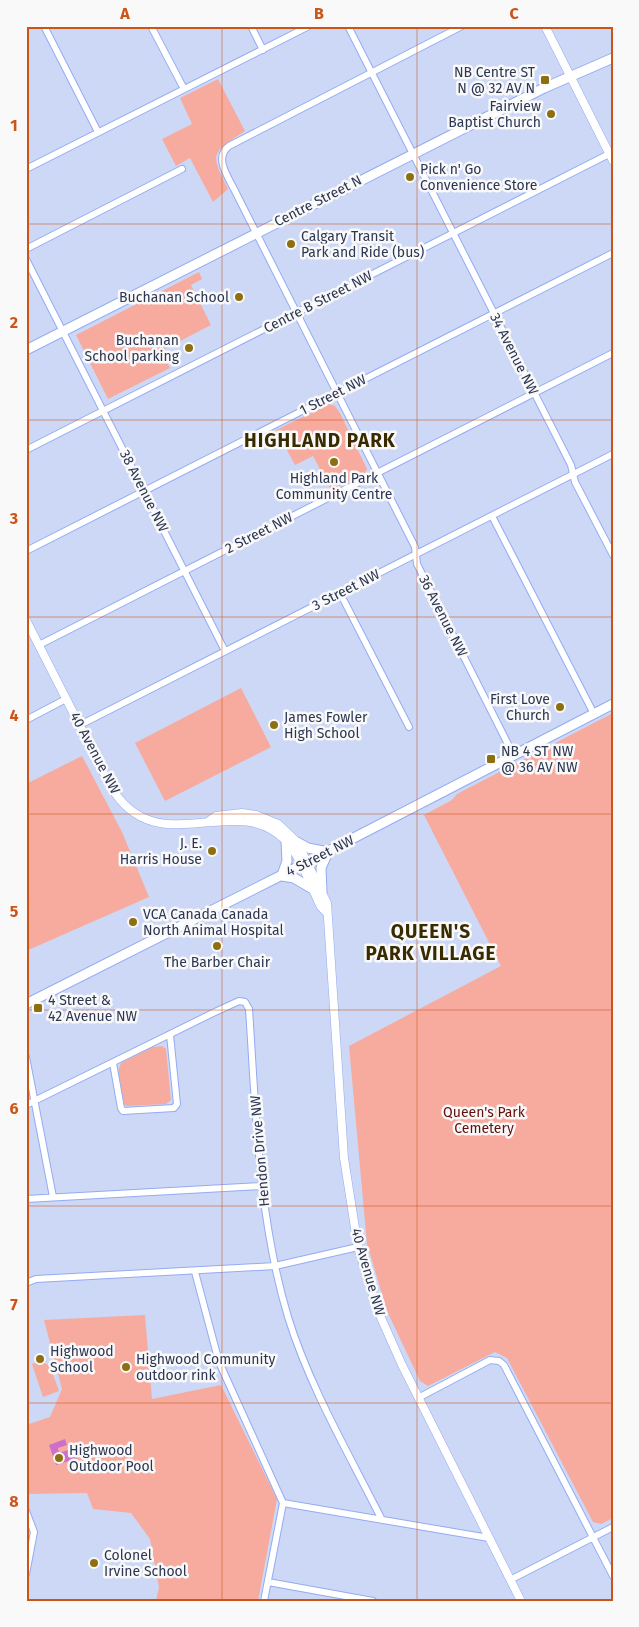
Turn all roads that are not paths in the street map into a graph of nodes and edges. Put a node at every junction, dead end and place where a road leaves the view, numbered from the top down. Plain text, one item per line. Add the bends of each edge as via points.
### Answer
1 (44, 26) edge
2 (151, 26) edge
3 (251, 26) edge
4 (309, 26) edge
5 (348, 26) edge
6 (462, 26) edge
7 (545, 26) edge
8 (263, 50) junction
9 (613, 58) edge
10 (372, 73) junction
11 (571, 77) junction
12 (184, 89) junction
13 (98, 132) junction
14 (413, 153) junction
15 (611, 157) edge
16 (26, 169) edge
17 (182, 169) dead end
18 (256, 233) junction
19 (453, 234) junction
20 (26, 249) edge
21 (613, 253) edge
22 (26, 259) edge
23 (296, 313) junction
24 (494, 314) junction
25 (63, 331) junction
26 (26, 350) edge
27 (613, 353) edge
28 (338, 393) junction
29 (535, 393) junction
30 (103, 410) junction
31 (26, 450) edge
32 (613, 454) edge
33 (377, 473) junction
34 (573, 474) junction
35 (144, 490) junction
36 (492, 516) junction
37 (26, 551) edge
38 (416, 555) junction
39 (613, 555) edge
40 (184, 570) junction
41 (340, 593) junction
42 (26, 620) edge
43 (39, 645) junction
44 (225, 650) junction
45 (66, 699) junction
46 (613, 704) edge
47 (594, 714) junction
48 (26, 720) edge
49 (80, 725) junction
50 (409, 727) dead end
51 (514, 756) junction
52 (210, 821) junction
53 (286, 841) junction
54 (297, 842) junction
55 (328, 852) junction
56 (304, 864) junction
57 (282, 876) junction
58 (312, 888) junction
59 (322, 892) junction
60 (327, 913) junction
61 (26, 1004) edge
62 (170, 1035) junction
63 (26, 1057) edge
64 (113, 1064) junction
65 (34, 1101) junction
66 (26, 1105) edge
67 (262, 1186) junction
68 (53, 1197) junction
69 (26, 1199) edge
70 (358, 1247) junction
71 (275, 1266) junction
72 (195, 1272) junction
73 (26, 1283) edge
74 (418, 1398) junction
75 (283, 1503) junction
76 (26, 1511) edge
77 (382, 1520) junction
78 (613, 1527) edge
79 (593, 1537) junction
80 (489, 1538) junction
81 (26, 1574) edge
82 (613, 1576) edge
83 (510, 1580) junction
84 (268, 1582) junction
85 (264, 1601) edge
86 (373, 1601) edge
87 (521, 1601) edge

1 - 13 street
2 - 12 street
3 - 8 street
4 - 8 street
5 - 10 street, 34 Avenue NW
6 - 10 street
7 - 11 street
8 - 12 street
9 - 11 main road, Centre Street N
10 - 14 street, 34 Avenue NW
10 - 18 street, 36 Avenue NW via 230,146 222,154 223,166
11 - 14 main road, Centre Street N
11 - 15 street
12 - 13 street
13 - 16 street
14 - 18 main road, Centre Street N
14 - 19 street, 34 Avenue NW
15 - 19 street, Centre B Street NW
17 - 20 street
18 - 23 street, 36 Avenue NW
18 - 25 main road, Centre Street N
19 - 23 street, Centre B Street NW
19 - 24 street, 34 Avenue NW
21 - 24 street, 1 Street NW
22 - 25 street, 38 Avenue NW
23 - 28 street, 36 Avenue NW
23 - 30 street, Centre B Street NW
24 - 28 street, 1 Street NW
24 - 29 street, 34 Avenue NW
25 - 26 main road, Centre Street N
25 - 30 street, 38 Avenue NW
27 - 29 street, 2 Street NW
28 - 33 street, 36 Avenue NW
28 - 35 street, 1 Street NW
29 - 33 street, 2 Street NW
29 - 34 street, 34 Avenue NW
30 - 31 street, Centre B Street NW
30 - 35 street, 38 Avenue NW
32 - 34 street, 3 Street NW
33 - 38 street, 36 Avenue NW via 415,547
33 - 40 street, 2 Street NW
34 - 36 street, 3 Street NW
34 - 39 street, 34 Avenue NW
35 - 37 street, 1 Street NW
35 - 40 street, 38 Avenue NW
36 - 38 street, 3 Street NW
36 - 47 street
38 - 41 street, 3 Street NW
38 - 51 street, 36 Avenue NW via 417,564
40 - 43 street, 2 Street NW
40 - 44 street, 38 Avenue NW
41 - 44 street, 3 Street NW
41 - 50 street
42 - 43 street, 40 Avenue NW
43 - 45 street, 40 Avenue NW
44 - 49 street, 3 Street NW
45 - 48 street
45 - 49 street, 40 Avenue NW
46 - 47 main road, 4 Street NW
47 - 51 main road, 4 Street NW
49 - 52 street, 40 Avenue NW via 114,792 130,810 165,824
51 - 55 main road, 4 Street NW
52 - 53 street, 40 Avenue NW via 254,822
52 - 54 street, 40 Avenue NW via 223,815 256,815 278,824
53 - 56 street, 40 Avenue NW
53 - 57 main road via 287,861
54 - 55 main road
54 - 56 street, 40 Avenue NW
55 - 56 main road, 4 Street NW
55 - 59 main road via 321,868
56 - 57 main road, 4 Street NW
56 - 58 street, 40 Avenue NW
56 - 59 street, 40 Avenue NW
57 - 58 main road via 294,878
57 - 61 main road, 4 Street NW
58 - 60 street, 40 Avenue NW
59 - 60 street, 40 Avenue NW
60 - 70 street, 40 Avenue NW via 344,1158
62 - 64 street, Hendon Drive NW
62 - 64 street via 177,1104 174,1108 123,1111
62 - 67 street, Hendon Drive NW via 239,1000 245,1002
63 - 65 street
64 - 65 street, Hendon Drive NW
65 - 66 street, Hendon Drive NW
65 - 68 street
67 - 68 street
67 - 71 street, Hendon Drive NW
68 - 69 street
70 - 71 street
70 - 74 street, 40 Avenue NW via 378,1311
71 - 72 street
71 - 77 street, Hendon Drive NW via 298,1344
72 - 73 street via 36,1279
72 - 75 street via 218,1362
74 - 79 street via 490,1360 504,1365
74 - 80 street, 40 Avenue NW
75 - 77 street
75 - 84 street
76 - 81 street via 34,1532
77 - 80 street
78 - 79 street
79 - 82 street
79 - 83 street
80 - 83 street, 40 Avenue NW
83 - 87 street, 40 Avenue NW
84 - 85 street
84 - 86 street

